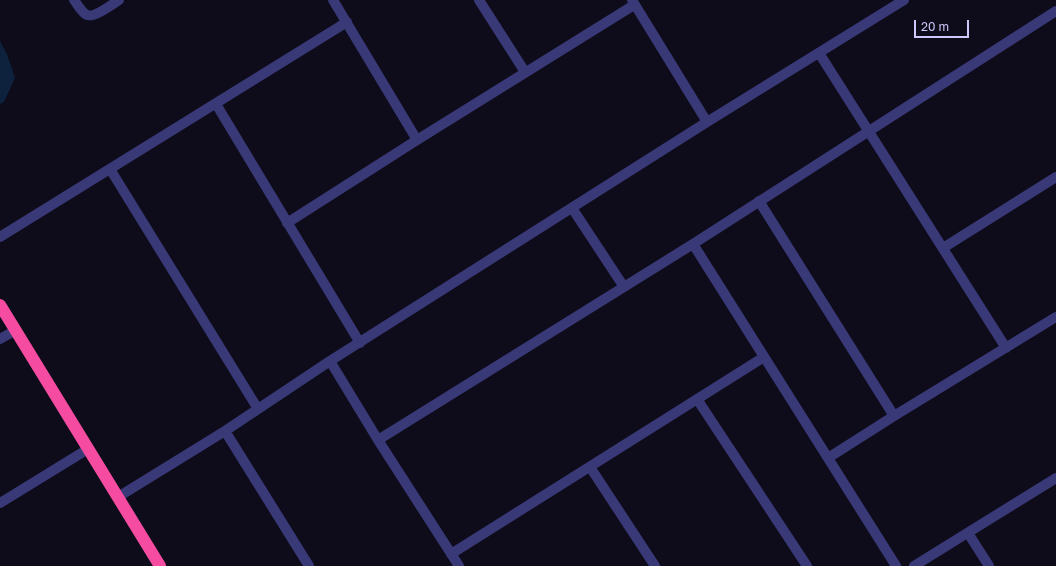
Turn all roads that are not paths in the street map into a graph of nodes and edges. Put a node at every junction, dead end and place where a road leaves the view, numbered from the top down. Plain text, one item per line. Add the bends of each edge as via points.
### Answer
1 (74, 0) edge
2 (119, 0) edge
3 (333, 0) edge
4 (479, 0) edge
5 (904, 0) edge
6 (633, 2) edge
7 (1056, 11) edge
8 (346, 22) junction
9 (819, 53) junction
10 (525, 72) junction
11 (216, 104) junction
12 (707, 122) junction
13 (869, 130) junction
14 (417, 140) junction
15 (110, 169) junction
16 (1056, 177) edge
17 (759, 201) junction
18 (572, 208) junction
19 (287, 223) junction
20 (0, 237) edge
21 (693, 244) junction
22 (943, 248) junction
23 (624, 287) junction
24 (0, 304) edge
25 (1056, 317) edge
26 (16, 330) junction
27 (0, 339) edge
28 (360, 343) junction
29 (1006, 348) junction
30 (764, 357) junction
31 (330, 361) junction
32 (697, 399) junction
33 (258, 409) junction
34 (894, 416) junction
35 (225, 431) junction
36 (378, 440) junction
37 (88, 450) junction
38 (828, 458) junction
39 (590, 468) junction
40 (1056, 478) edge
41 (118, 498) junction
42 (0, 503) edge
43 (968, 533) junction
44 (451, 554) junction
45 (160, 566) edge
46 (309, 566) edge
47 (459, 566) edge
48 (655, 566) edge
49 (807, 566) edge
50 (896, 566) edge
51 (914, 566) edge
52 (989, 566) edge

1 - 2 street via 89,16
3 - 8 street
4 - 10 street
5 - 9 street
6 - 10 street
6 - 12 street
7 - 13 street
8 - 11 street
8 - 14 street
9 - 12 street
9 - 13 street
10 - 14 street
11 - 15 street
11 - 19 street
12 - 18 street
13 - 17 street
13 - 22 street
14 - 19 street
15 - 20 street
15 - 33 street
16 - 22 street
17 - 21 street
17 - 34 street
18 - 23 street
18 - 28 street
19 - 28 street
21 - 23 street
21 - 30 street
22 - 29 street
23 - 36 street
24 - 26 highway
25 - 29 street
26 - 27 street
26 - 37 highway
28 - 31 street
29 - 34 street
30 - 32 street
30 - 38 street
31 - 33 street
31 - 36 street
32 - 39 street
32 - 49 street
33 - 35 street
34 - 38 street
35 - 41 street
35 - 46 street
36 - 44 street
37 - 41 highway
37 - 42 street
38 - 50 street
39 - 44 street
39 - 48 street
40 - 43 street
41 - 45 highway
43 - 51 street
43 - 52 street
44 - 47 street

